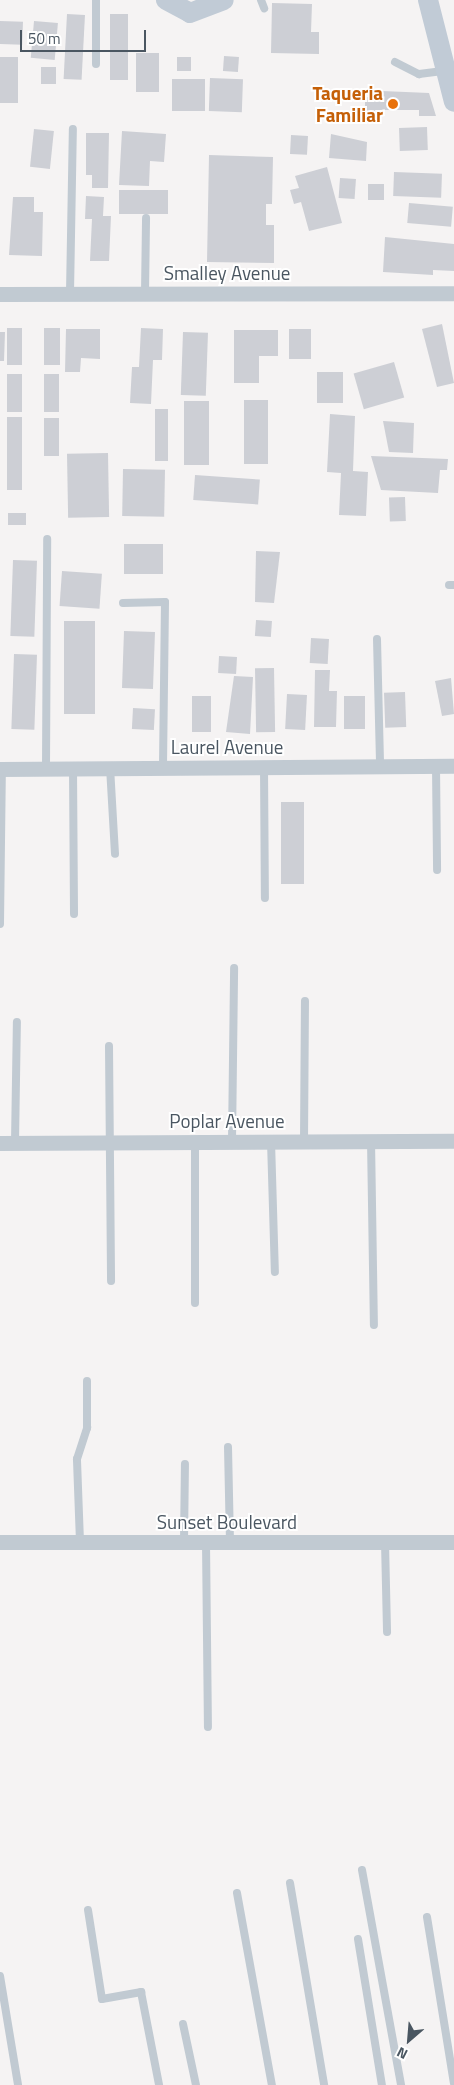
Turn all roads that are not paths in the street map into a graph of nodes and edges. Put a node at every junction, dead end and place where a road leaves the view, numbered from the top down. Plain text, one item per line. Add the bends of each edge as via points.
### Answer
1 (96, 0) edge
2 (166, 0) edge
3 (224, 0) edge
4 (428, 0) edge
5 (395, 62) dead end
6 (96, 64) dead end
7 (446, 70) junction
8 (454, 102) edge
9 (73, 129) dead end
10 (146, 218) dead end
11 (70, 293) junction
12 (145, 293) junction
13 (454, 293) edge
14 (0, 294) edge
15 (46, 539) dead end
16 (123, 603) dead end
17 (377, 639) dead end
18 (380, 766) junction
19 (436, 766) junction
20 (454, 766) edge
21 (110, 767) junction
22 (162, 767) junction
23 (264, 767) junction
24 (46, 768) junction
25 (1, 769) edge
26 (73, 769) junction
27 (115, 854) dead end
28 (437, 870) dead end
29 (265, 898) dead end
30 (74, 914) dead end
31 (0, 924) edge
32 (234, 968) dead end
33 (305, 1001) dead end
34 (17, 1022) dead end
35 (109, 1046) dead end
36 (372, 1140) junction
37 (195, 1141) junction
38 (232, 1141) junction
39 (271, 1141) junction
40 (304, 1141) junction
41 (454, 1141) edge
42 (108, 1142) junction
43 (8, 1143) edge
44 (275, 1272) dead end
45 (111, 1281) dead end
46 (195, 1303) dead end
47 (374, 1324) dead end
48 (87, 1381) dead end
49 (228, 1446) dead end
50 (185, 1464) dead end
51 (0, 1542) edge
52 (80, 1542) junction
53 (184, 1542) junction
54 (206, 1542) junction
55 (230, 1542) junction
56 (385, 1542) junction
57 (454, 1542) edge
58 (387, 1632) dead end
59 (208, 1727) dead end
60 (362, 1870) dead end
61 (290, 1883) dead end
62 (237, 1893) dead end
63 (88, 1910) dead end
64 (427, 1917) dead end
65 (358, 1939) dead end
66 (0, 1976) edge
67 (184, 2024) dead end
68 (454, 2083) edge
69 (18, 2085) edge
70 (159, 2085) edge
71 (196, 2085) edge
72 (272, 2085) edge
73 (324, 2085) edge
74 (382, 2085) edge
75 (400, 2085) edge

1 - 6 lane
2 - 3 street via 190,13
4 - 7 street
5 - 7 lane via 419,74
7 - 8 street
9 - 11 lane
10 - 12 lane
11 - 12 street, Smalley Avenue
11 - 14 street, Smalley Avenue
12 - 13 street, Smalley Avenue
15 - 24 lane
16 - 22 lane via 165,602
17 - 18 lane
18 - 19 street, Laurel Avenue
18 - 23 street, Laurel Avenue
19 - 20 street, Laurel Avenue
19 - 28 lane
21 - 22 street, Laurel Avenue
21 - 26 street, Laurel Avenue
21 - 27 lane
22 - 23 street, Laurel Avenue
23 - 29 lane
24 - 25 street, Laurel Avenue
24 - 26 street, Laurel Avenue
25 - 31 lane
26 - 30 lane
32 - 38 lane
33 - 40 lane
34 - 43 lane
35 - 42 lane
36 - 40 street, Poplar Avenue
36 - 41 street, Poplar Avenue
36 - 47 lane
37 - 38 street, Poplar Avenue
37 - 42 street, Poplar Avenue
37 - 46 lane
38 - 39 street, Poplar Avenue
39 - 40 street, Poplar Avenue
39 - 44 lane
42 - 43 street, Poplar Avenue
42 - 45 lane
48 - 52 lane via 87,1428 77,1459
49 - 55 lane
50 - 53 lane
51 - 52 street, Sunset Boulevard
52 - 53 street, Sunset Boulevard
53 - 54 street, Sunset Boulevard
54 - 55 street, Sunset Boulevard
54 - 59 lane
55 - 56 street, Sunset Boulevard
56 - 57 street, Sunset Boulevard
56 - 58 lane
60 - 75 lane
61 - 73 lane
62 - 72 lane
63 - 70 lane via 102,1999 141,1992
64 - 68 lane
65 - 74 lane
66 - 69 lane
67 - 71 lane

